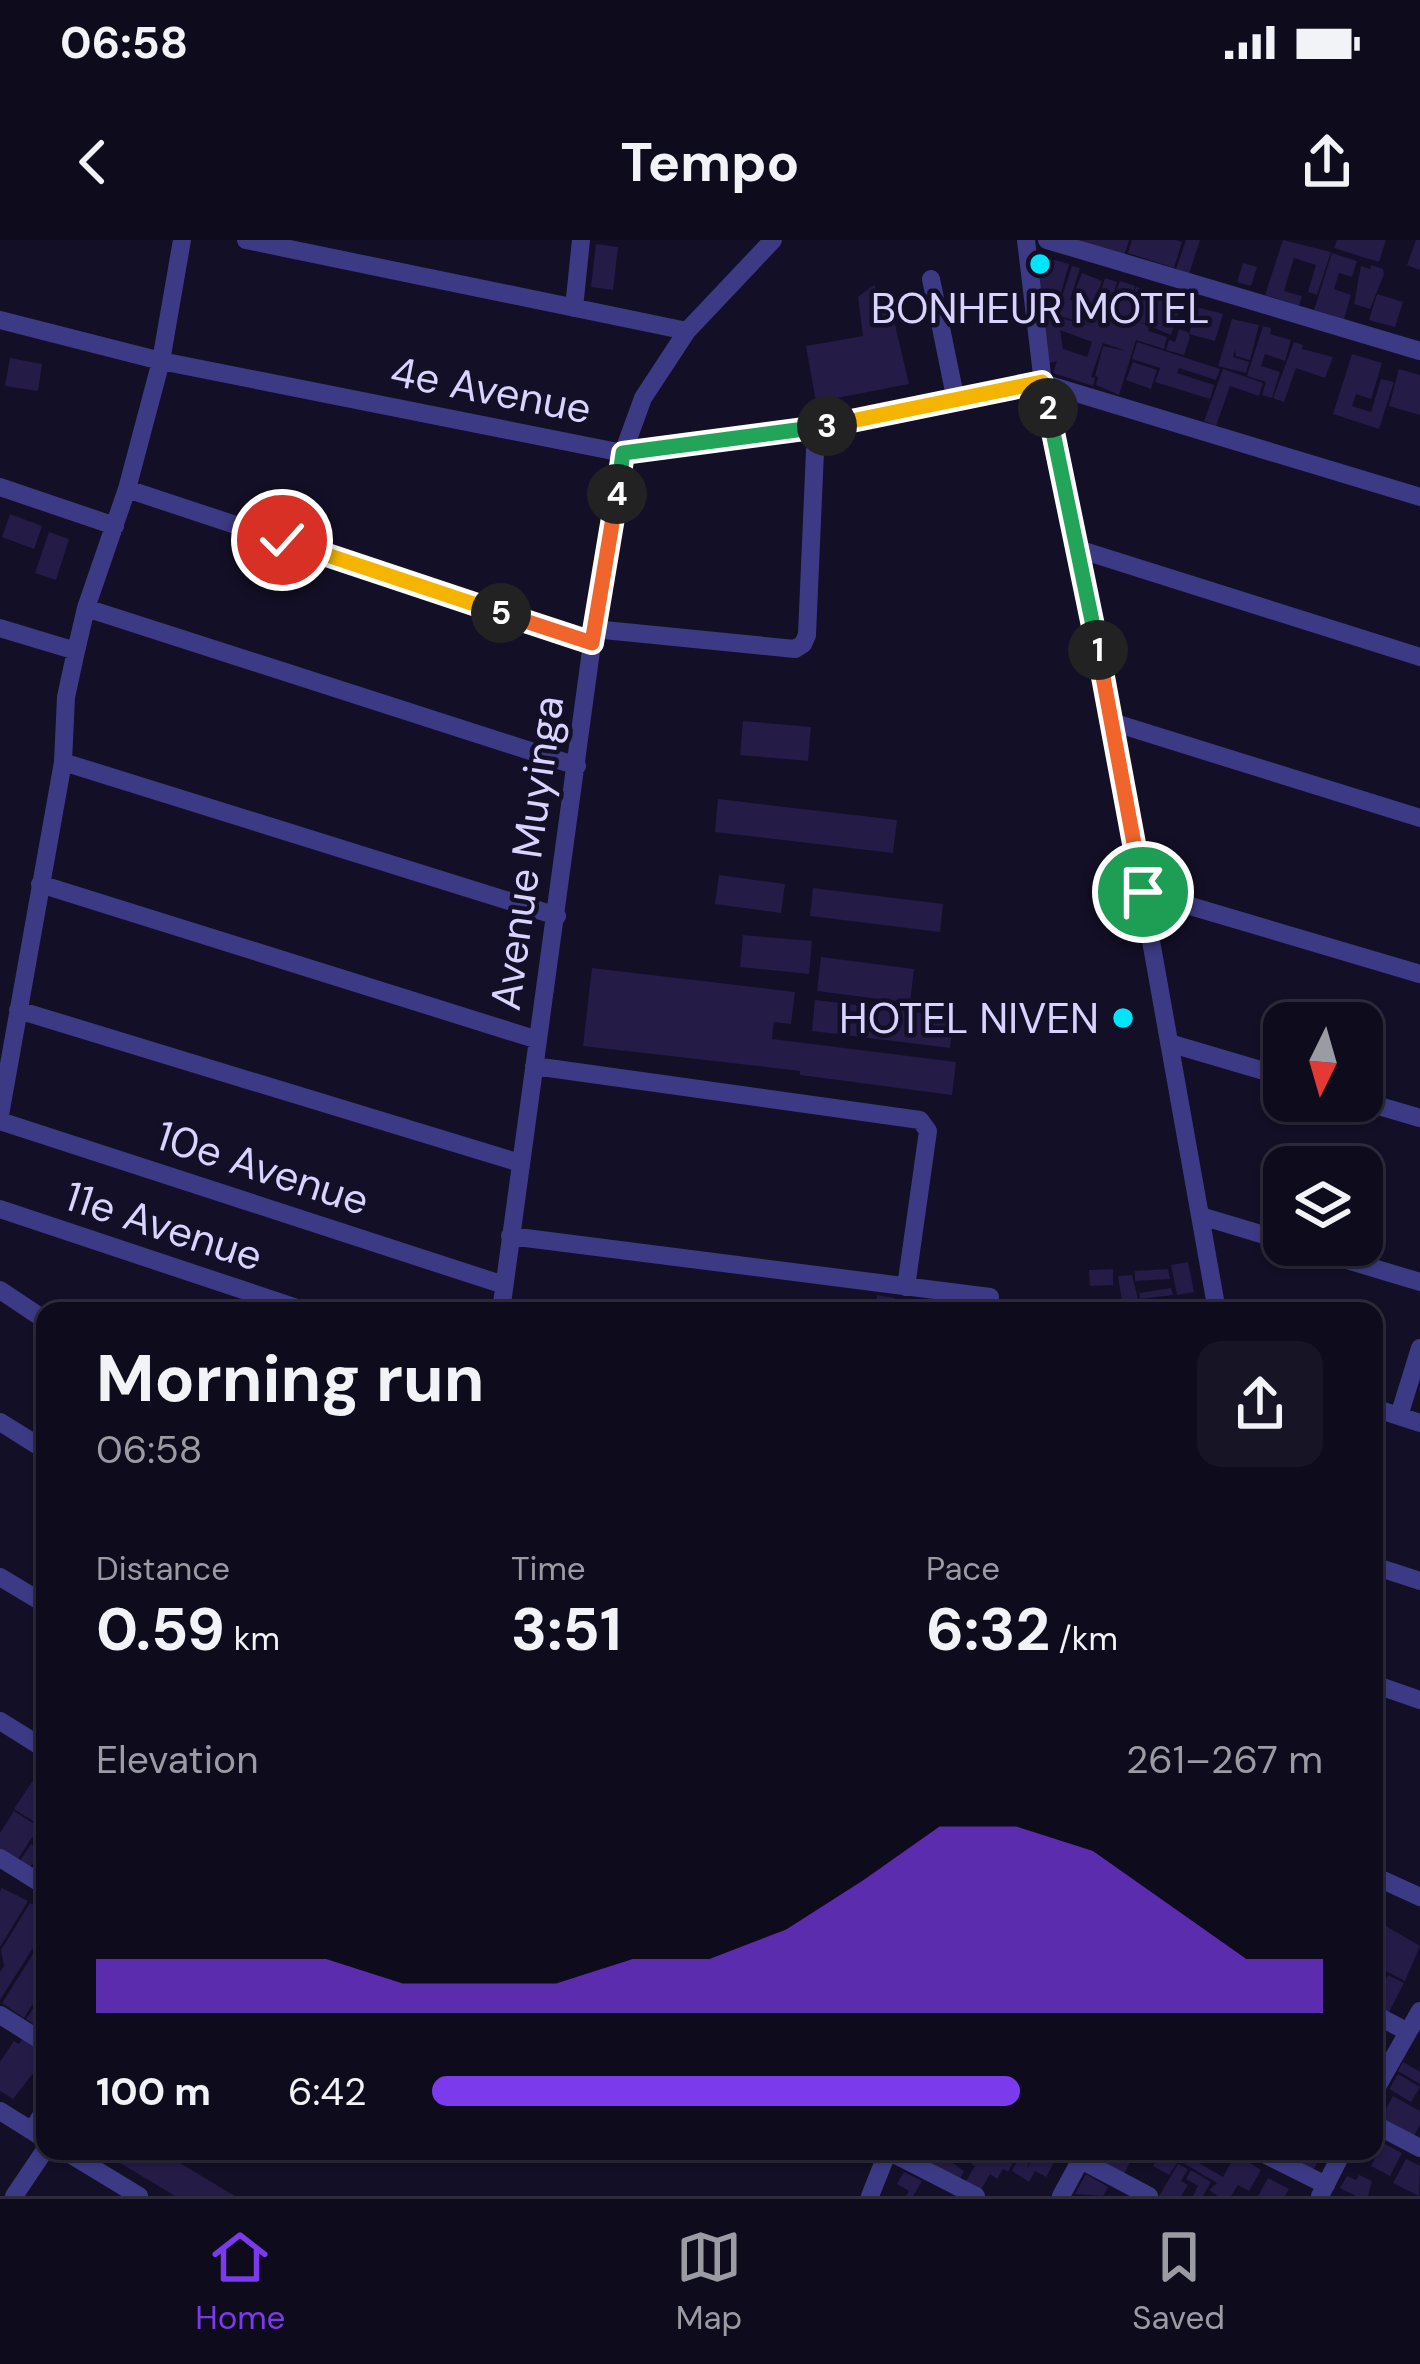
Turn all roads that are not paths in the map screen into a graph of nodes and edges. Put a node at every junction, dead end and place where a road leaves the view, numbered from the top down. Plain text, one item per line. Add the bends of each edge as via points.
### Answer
1 (182, 240) edge
2 (245, 240) edge
3 (581, 240) edge
4 (773, 240) edge
5 (1026, 240) edge
6 (1047, 240) edge
7 (931, 279) dead end
8 (574, 308) junction
9 (0, 320) edge
10 (687, 331) junction
11 (1420, 351) edge
12 (161, 361) junction
13 (1042, 382) junction
14 (956, 401) junction
15 (817, 428) junction
16 (623, 453) junction
17 (0, 487) edge
18 (127, 489) junction
19 (1420, 497) edge
20 (115, 526) junction
21 (1078, 549) junction
22 (86, 608) junction
23 (0, 628) edge
24 (593, 636) junction
25 (76, 651) junction
26 (1420, 657) edge
27 (1112, 722) junction
28 (63, 762) junction
29 (577, 766) junction
30 (1420, 818) edge
31 (40, 884) junction
32 (1143, 892) junction
33 (557, 916) junction
34 (1420, 974) edge
35 (18, 1010) junction
36 (538, 1040) junction
37 (1168, 1043) junction
38 (534, 1066) junction
39 (1263, 1071) edge
40 (1383, 1107) edge
41 (0, 1118) edge
42 (1420, 1118) edge
43 (520, 1163) junction
44 (0, 1209) edge
45 (1201, 1216) junction
46 (1263, 1235) edge
47 (510, 1236) junction
48 (1367, 1266) edge
49 (1420, 1282) edge
50 (504, 1285) junction
51 (906, 1287) junction
52 (0, 1290) edge
53 (990, 1297) dead end
54 (279, 1302) edge
55 (502, 1302) edge
56 (1215, 1302) edge
57 (36, 1314) edge
58 (1420, 1348) edge
59 (1383, 1411) edge
60 (1399, 1416) junction
61 (0, 1422) edge
62 (1420, 1423) edge
63 (36, 1444) edge
64 (1383, 1569) edge
65 (0, 1577) edge
66 (1420, 1581) edge
67 (36, 1599) edge
68 (1383, 1687) edge
69 (1420, 1700) edge
70 (0, 1721) edge
71 (36, 1743) edge
72 (0, 1858) edge
73 (36, 1880) edge
74 (1383, 1880) edge
75 (1420, 1897) edge
76 (0, 2015) edge
77 (1383, 2016) edge
78 (1416, 2022) edge
79 (36, 2037) edge
80 (1383, 2077) edge
81 (0, 2111) edge
82 (1383, 2130) edge
83 (36, 2134) edge
84 (1420, 2148) edge
85 (38, 2160) edge
86 (79, 2160) edge
87 (884, 2160) edge
88 (906, 2160) edge
89 (1071, 2160) edge
90 (1080, 2160) edge
91 (1273, 2160) edge
92 (1338, 2160) edge
93 (1323, 2190) edge
94 (14, 2196) edge
95 (139, 2196) edge
96 (870, 2196) edge
97 (976, 2196) edge
98 (1061, 2196) edge
99 (1150, 2196) edge

1 - 12 street
2 - 8 street
3 - 8 street
4 - 10 street, Avenue Muyinga
5 - 13 street
6 - 11 street
7 - 14 street
8 - 10 street
9 - 12 street, 4e Avenue
10 - 16 street, Avenue Muyinga via 643,398
12 - 16 street, 4e Avenue
12 - 18 street
13 - 14 street, 4e Avenue
13 - 19 street
13 - 21 street
14 - 15 street, 4e Avenue
15 - 16 street, 4e Avenue
15 - 24 street via 803,644
16 - 24 street, Avenue Muyinga
17 - 20 street
18 - 20 street
18 - 24 street
20 - 22 street
21 - 26 street
21 - 27 street
22 - 25 street
22 - 29 street
23 - 25 street
24 - 29 street, Avenue Muyinga
25 - 28 street
27 - 30 street
27 - 32 street
28 - 31 street
28 - 33 street
29 - 33 street, Avenue Muyinga
31 - 35 street
31 - 36 street
32 - 34 street
32 - 37 street
33 - 36 street, Avenue Muyinga
35 - 41 street
35 - 43 street
36 - 38 street, Avenue Muyinga
37 - 39 street
37 - 45 street
38 - 43 street, Avenue Muyinga
38 - 51 street via 920,1120 928,1131
40 - 42 street
41 - 50 street, 10e Avenue
43 - 47 street, Avenue Muyinga
44 - 54 street, 11e Avenue
45 - 46 street
45 - 56 street
47 - 50 street, Avenue Muyinga
47 - 51 street
48 - 49 street
50 - 55 street, Avenue Muyinga
51 - 53 street
52 - 57 street
58 - 60 street
59 - 60 street
60 - 62 street
61 - 63 street
64 - 66 street
65 - 67 street
68 - 69 street
70 - 71 street
72 - 73 street
74 - 75 street
76 - 79 street
77 - 78 street
78 - 80 street
81 - 83 street
82 - 84 street
85 - 94 street
86 - 95 street
87 - 96 street
88 - 97 street
89 - 98 street
90 - 99 street
91 - 93 street
92 - 93 street

